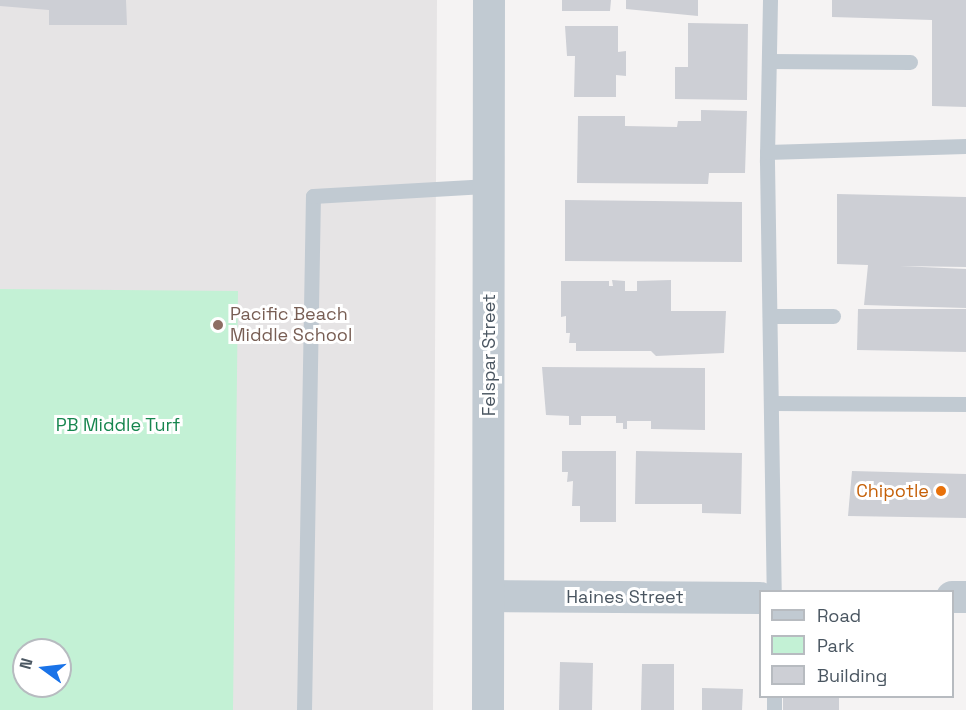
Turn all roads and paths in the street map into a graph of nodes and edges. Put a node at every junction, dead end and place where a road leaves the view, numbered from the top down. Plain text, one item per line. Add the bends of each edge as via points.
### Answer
1 (489, 0) edge
2 (770, 0) edge
3 (769, 61) junction
4 (910, 62) dead end
5 (966, 146) edge
6 (767, 152) junction
7 (489, 186) junction
8 (770, 316) junction
9 (833, 316) dead end
10 (771, 403) junction
11 (966, 404) edge
12 (774, 590) edge
13 (489, 596) junction
14 (759, 598) edge
15 (304, 710) edge
16 (488, 710) edge

1 - 7 street, Felspar Street
2 - 3 lane
3 - 4 lane
3 - 6 lane
5 - 6 lane
6 - 8 lane
7 - 13 street, Felspar Street
7 - 15 lane via 314,196
8 - 9 lane
8 - 10 lane
10 - 11 lane
10 - 12 lane
13 - 14 street, Haines Street
13 - 16 street, Felspar Street

